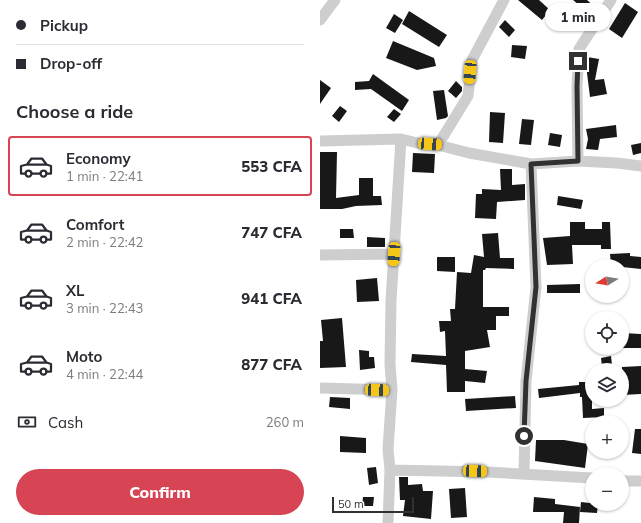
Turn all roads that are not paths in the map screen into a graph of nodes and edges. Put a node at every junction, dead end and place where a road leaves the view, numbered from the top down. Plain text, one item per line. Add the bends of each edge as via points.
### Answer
1 (335, 0) edge
2 (504, 0) edge
3 (611, 0) edge
4 (320, 20) edge
5 (402, 140) junction
6 (320, 141) edge
7 (438, 145) junction
8 (578, 161) junction
9 (531, 164) junction
10 (641, 166) edge
11 (394, 254) junction
12 (320, 255) edge
13 (320, 388) edge
14 (392, 390) junction
15 (390, 470) junction
16 (524, 474) junction
17 (585, 478) edge
18 (629, 481) edge
19 (641, 481) edge
20 (388, 523) edge

1 - 4 street
2 - 7 street via 472,60 468,96
3 - 8 street via 579,49
5 - 6 street
5 - 7 street
5 - 11 street
7 - 9 street
8 - 9 street
8 - 10 street
9 - 16 street via 536,287 526,381
11 - 12 street
11 - 14 street via 390,364
13 - 14 street
14 - 15 street via 388,449
15 - 16 street
15 - 20 street
16 - 17 street
18 - 19 street

